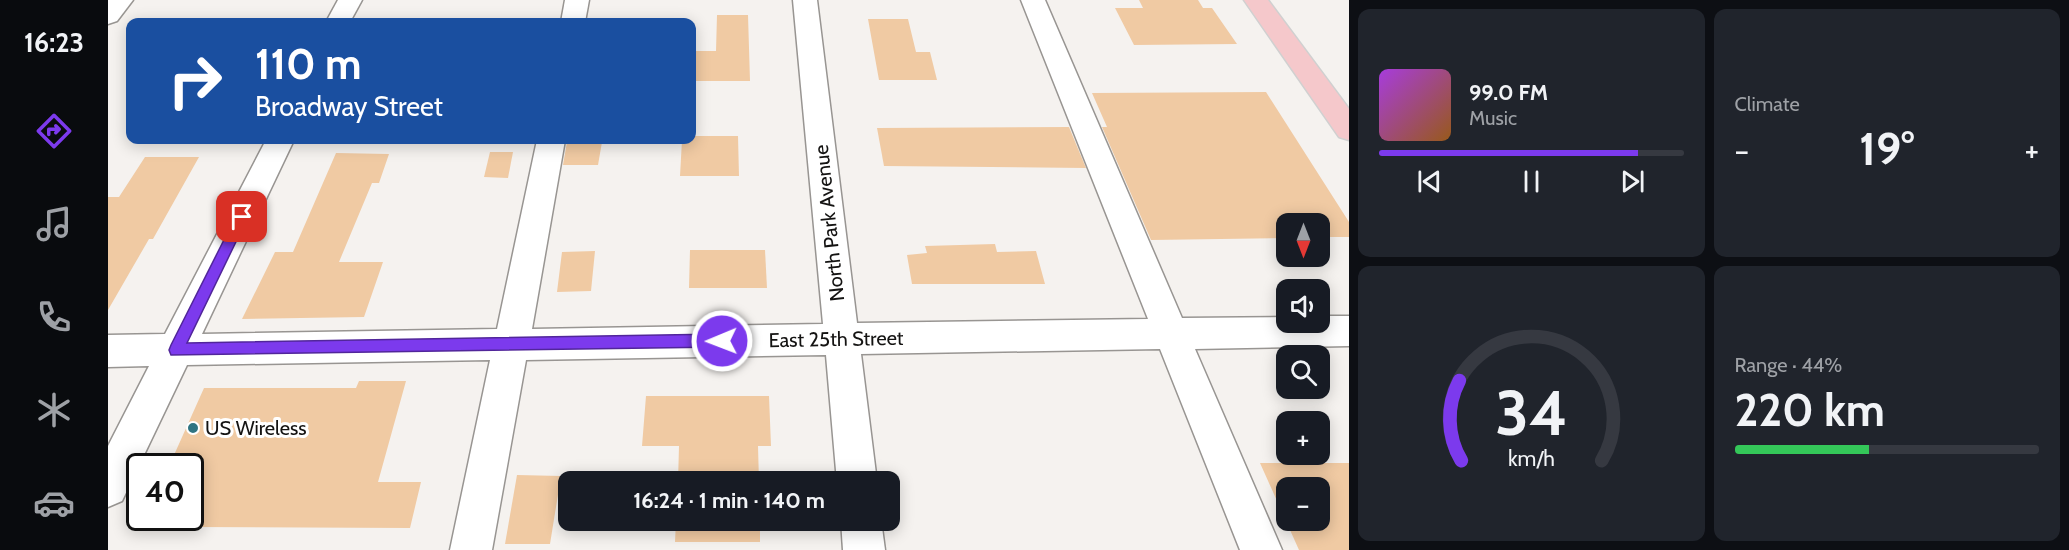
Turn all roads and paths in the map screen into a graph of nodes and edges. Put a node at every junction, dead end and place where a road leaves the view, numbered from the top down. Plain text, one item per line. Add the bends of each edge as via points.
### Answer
1 (121, 0) edge
2 (350, 0) edge
3 (577, 0) edge
4 (805, 0) edge
5 (1033, 0) edge
6 (1256, 0) edge
7 (108, 16) edge
8 (341, 18) edge
9 (574, 18) edge
10 (1347, 125) edge
11 (278, 144) edge
12 (549, 144) edge
13 (1349, 331) edge
14 (1171, 334) junction
15 (841, 339) junction
16 (511, 345) junction
17 (176, 350) junction
18 (108, 351) edge
19 (856, 471) edge
20 (108, 487) edge
21 (862, 531) edge
22 (471, 550) edge
23 (864, 550) edge
24 (1261, 550) edge

1 - 7 street
2 - 8 street
3 - 9 street
4 - 15 street, North Park Avenue
5 - 14 street
6 - 10 main road
11 - 17 street
12 - 16 street
13 - 14 street, East 25th Street
14 - 15 street, East 25th Street
14 - 24 street
15 - 16 street, East 25th Street
15 - 19 street, North Park Avenue
16 - 17 street, East 25th Street
16 - 22 street
17 - 18 street, East 25th Street
17 - 20 street
21 - 23 street

